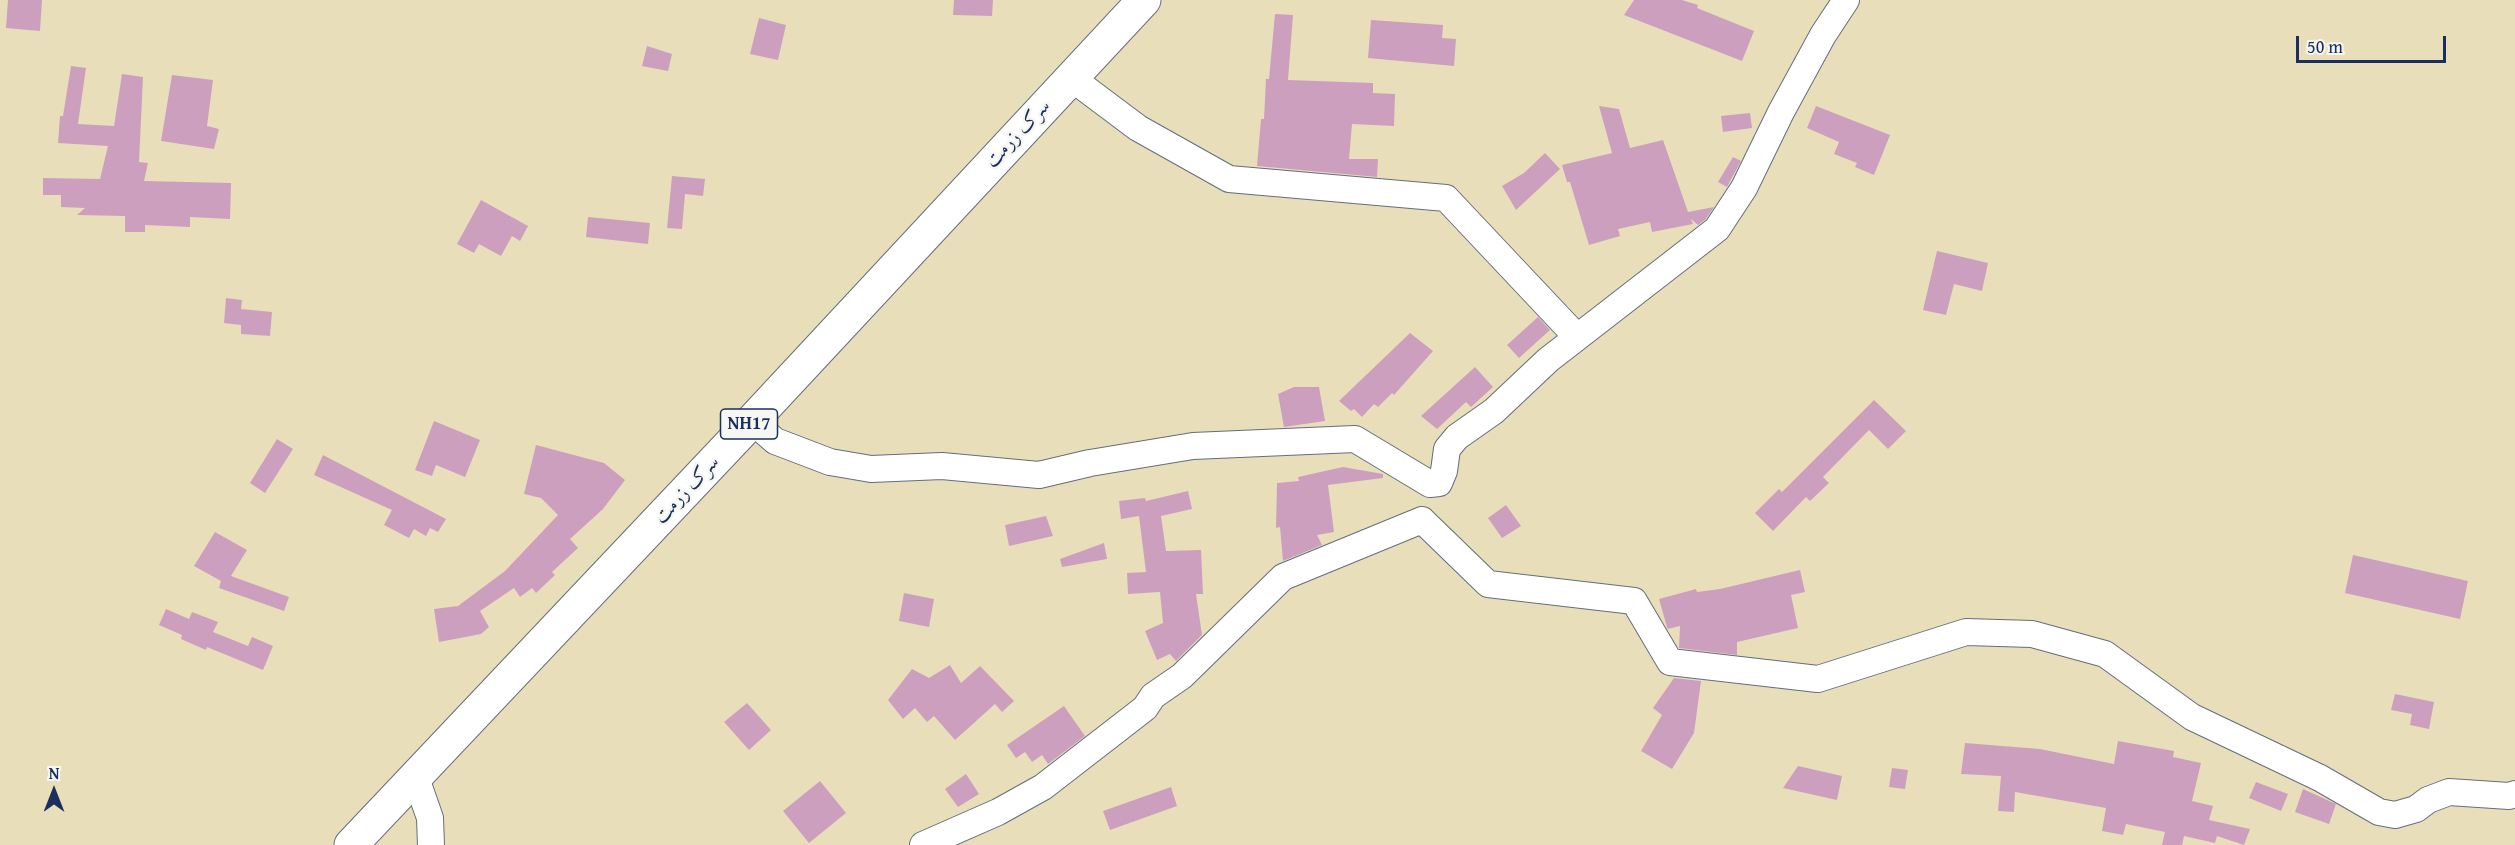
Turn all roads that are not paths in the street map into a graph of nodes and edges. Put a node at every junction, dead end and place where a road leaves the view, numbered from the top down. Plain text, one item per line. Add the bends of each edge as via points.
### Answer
1 (1144, 0) edge
2 (1846, 0) edge
3 (1070, 77) junction
4 (1577, 337) junction
5 (752, 421) junction
6 (1430, 484) junction
7 (1422, 520) junction
8 (416, 778) junction
9 (2515, 794) edge
10 (351, 845) edge
11 (431, 845) edge
12 (923, 845) edge

1 - 3 highway, سرک زرمت / NH17
2 - 4 street via 1717,229
3 - 4 street via 1138,128 1229,179 1446,198
3 - 5 highway, سرک زرمت / NH17
4 - 6 street via 1494,411 1457,437 1447,449 1439,483
5 - 6 street via 775,441 830,462 871,469 942,466 1039,475 1193,446 1355,439
5 - 8 highway, سرک زرمت / NH17
6 - 7 street
7 - 9 street via 1488,584 1634,601 1670,662 1818,680 1966,632 2032,634 2105,654 2192,717 2320,778 2379,812 2406,812 2449,792
7 - 12 street via 1283,577 1182,676 1043,787 999,812
8 - 10 highway, سرک زرمت / NH17
8 - 11 street via 430,818

